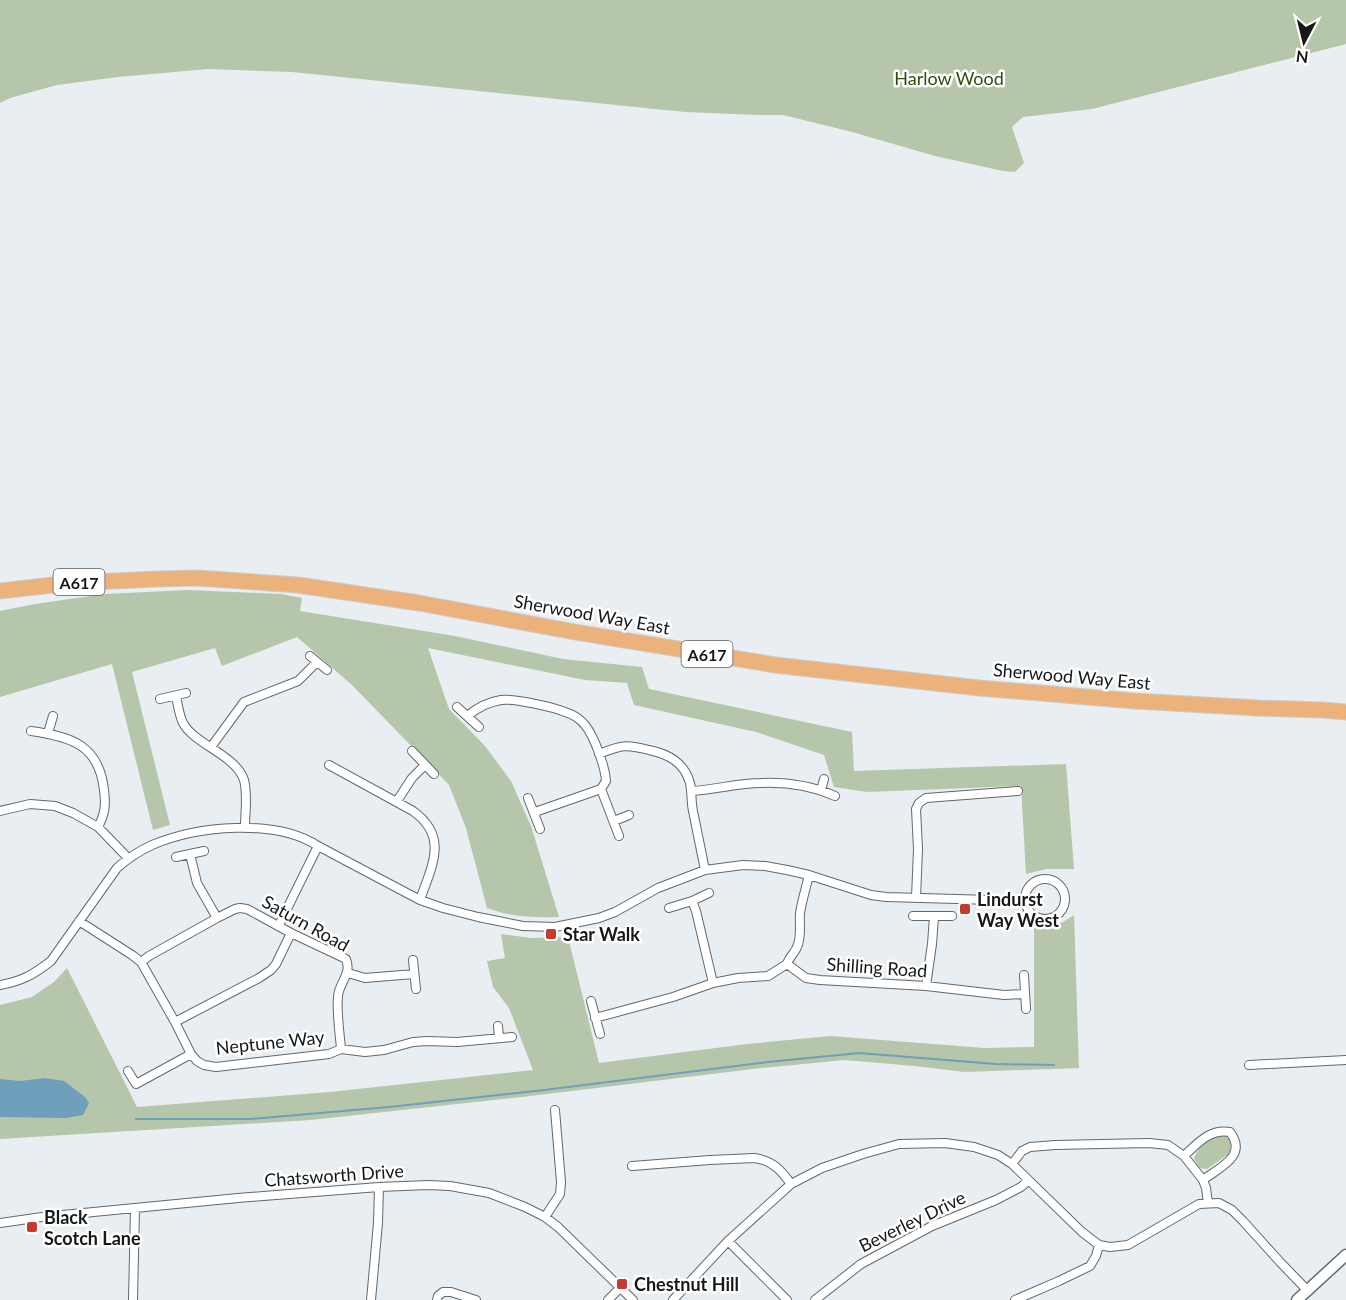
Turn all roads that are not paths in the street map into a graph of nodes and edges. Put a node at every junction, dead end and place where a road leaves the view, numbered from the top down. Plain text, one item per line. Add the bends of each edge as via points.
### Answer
1 (0, 591) edge
2 (327, 670) dead end
3 (186, 693) dead end
4 (176, 696) junction
5 (160, 699) dead end
6 (1346, 704) edge
7 (457, 707) dead end
8 (1322, 710) junction
9 (1346, 712) edge
10 (467, 716) junction
11 (53, 717) dead end
12 (479, 727) dead end
13 (31, 731) dead end
14 (48, 733) junction
15 (211, 747) junction
16 (412, 751) dead end
17 (600, 754) junction
18 (329, 765) dead end
19 (425, 765) junction
20 (434, 774) dead end
21 (824, 778) dead end
22 (601, 789) junction
23 (821, 790) junction
24 (691, 791) junction
25 (1018, 791) dead end
26 (835, 796) dead end
27 (528, 798) dead end
28 (397, 801) junction
29 (0, 811) edge
30 (535, 812) junction
31 (629, 815) dead end
32 (614, 821) junction
33 (98, 826) junction
34 (245, 827) junction
35 (540, 829) dead end
36 (619, 836) dead end
37 (318, 846) junction
38 (204, 851) dead end
39 (190, 854) junction
40 (176, 856) dead end
41 (128, 858) junction
42 (705, 870) junction
43 (810, 875) junction
44 (709, 893) dead end
45 (916, 898) junction
46 (420, 900) junction
47 (692, 901) junction
48 (1025, 901) junction
49 (669, 908) dead end
50 (913, 916) dead end
51 (934, 916) junction
52 (952, 916) dead end
53 (217, 918) junction
54 (79, 921) junction
55 (279, 925) junction
56 (291, 933) junction
57 (413, 960) dead end
58 (141, 962) junction
59 (787, 964) junction
60 (348, 973) junction
61 (414, 974) junction
62 (1024, 975) dead end
63 (713, 984) junction
64 (0, 985) edge
65 (926, 986) junction
66 (416, 989) dead end
67 (1025, 994) junction
68 (591, 1001) dead end
69 (1026, 1009) dead end
70 (595, 1018) junction
71 (175, 1023) junction
72 (498, 1026) dead end
73 (600, 1034) dead end
74 (512, 1036) dead end
75 (499, 1037) junction
76 (341, 1049) junction
77 (191, 1054) junction
78 (1346, 1060) edge
79 (1249, 1065) dead end
80 (128, 1071) dead end
81 (555, 1110) dead end
82 (1184, 1156) junction
83 (1012, 1164) junction
84 (644, 1166) junction
85 (632, 1167) dead end
86 (644, 1175) dead end
87 (1203, 1180) junction
88 (1028, 1181) junction
89 (791, 1184) junction
90 (379, 1187) junction
91 (1208, 1203) junction
92 (135, 1208) junction
93 (545, 1217) junction
94 (0, 1223) edge
95 (728, 1241) junction
96 (1100, 1245) junction
97 (1346, 1255) edge
98 (620, 1288) junction
99 (1308, 1291) junction
100 (134, 1300) edge
101 (370, 1300) edge
102 (437, 1300) edge
103 (476, 1300) edge
104 (608, 1300) edge
105 (633, 1300) edge
106 (673, 1300) edge
107 (788, 1300) edge
108 (815, 1300) edge
109 (1015, 1300) edge
110 (1297, 1300) edge

1 - 8 highway, Sherwood Way East / A617 via 69,583 197,578 298,585 776,665 978,688
2 - 15 street via 313,659 298,681 244,702
3 - 4 street
4 - 5 street
4 - 15 street via 184,725
6 - 8 highway, Sherwood Way East / A617
7 - 10 street
8 - 9 highway, Sherwood Way East / A617
10 - 12 street
10 - 17 street via 489,702 503,700 566,712 586,726
11 - 14 street
13 - 14 street
14 - 33 street via 87,749 96,760 106,801
15 - 34 street via 241,774 246,794
16 - 19 street
17 - 22 street via 606,774
17 - 24 street via 631,745 662,753 684,769
18 - 28 street
19 - 20 street
19 - 28 street
21 - 23 street
22 - 30 street
22 - 32 street
23 - 24 street via 760,783
23 - 26 street
24 - 42 street
25 - 45 street via 926,798 919,803
27 - 30 street
28 - 46 street via 422,817 432,832 433,865
29 - 33 street via 30,804 55,806
30 - 35 street
31 - 32 street
32 - 36 street
33 - 41 street
34 - 37 street via 282,832
34 - 41 street via 174,837
37 - 46 street
37 - 55 street
38 - 39 street
39 - 40 street
39 - 53 street via 197,883
41 - 54 street
42 - 43 street via 765,866
42 - 46 street via 658,888 615,912 555,927 507,924
43 - 45 street via 871,895
43 - 59 street via 803,897 797,948
44 - 47 street
45 - 48 street
47 - 49 street
47 - 63 street
48 - 48 street via 1030,885 1044,879 1059,884 1065,898 1063,909 1045,919 1031,914
50 - 51 street
51 - 52 street
51 - 65 street
53 - 55 street, Saturn Road via 240,908
53 - 58 street, Saturn Road
54 - 58 street, Neptune Way
54 - 64 street via 51,961 20,981
55 - 56 street, Saturn Road
56 - 60 street, Saturn Road via 346,959
56 - 71 street via 271,970
57 - 61 street
58 - 71 street, Neptune Way
59 - 63 street via 768,976
59 - 65 street, Shilling Road via 806,978
60 - 61 street via 365,978
60 - 76 street, Saturn Road via 338,1000
61 - 66 street
62 - 67 street
63 - 70 street
65 - 67 street, Shilling Road
67 - 69 street
68 - 70 street
70 - 73 street
71 - 77 street, Neptune Way
72 - 75 street
74 - 75 street, Neptune Way
75 - 76 street, Neptune Way via 413,1042 365,1052
76 - 77 street, Neptune Way via 329,1054 216,1067 204,1065
77 - 80 street via 136,1084
78 - 79 street
81 - 93 street via 560,1194
82 - 83 street via 1168,1145 1149,1143 1055,1145 1030,1147
82 - 87 street
82 - 87 street via 1211,1133 1230,1132 1236,1148 1233,1157
83 - 88 street
83 - 89 street via 974,1147 899,1144 822,1168
84 - 85 street
84 - 86 street
84 - 89 street via 761,1159 773,1163
87 - 91 street
88 - 96 street
88 - 108 street, Beverley Drive via 861,1264
89 - 95 street
90 - 92 street, Chatsworth Drive
90 - 93 street, Chatsworth Drive via 469,1189
90 - 101 street
91 - 96 street via 1199,1203 1128,1245
91 - 99 street via 1219,1203 1232,1210
92 - 94 street, Chatsworth Drive
92 - 100 street
93 - 98 street, Chatsworth Drive
95 - 106 street
95 - 107 street
96 - 109 street via 1090,1266
97 - 99 street
98 - 104 street
98 - 105 street, Chatsworth Drive
99 - 110 street
102 - 103 street via 443,1292 451,1292

